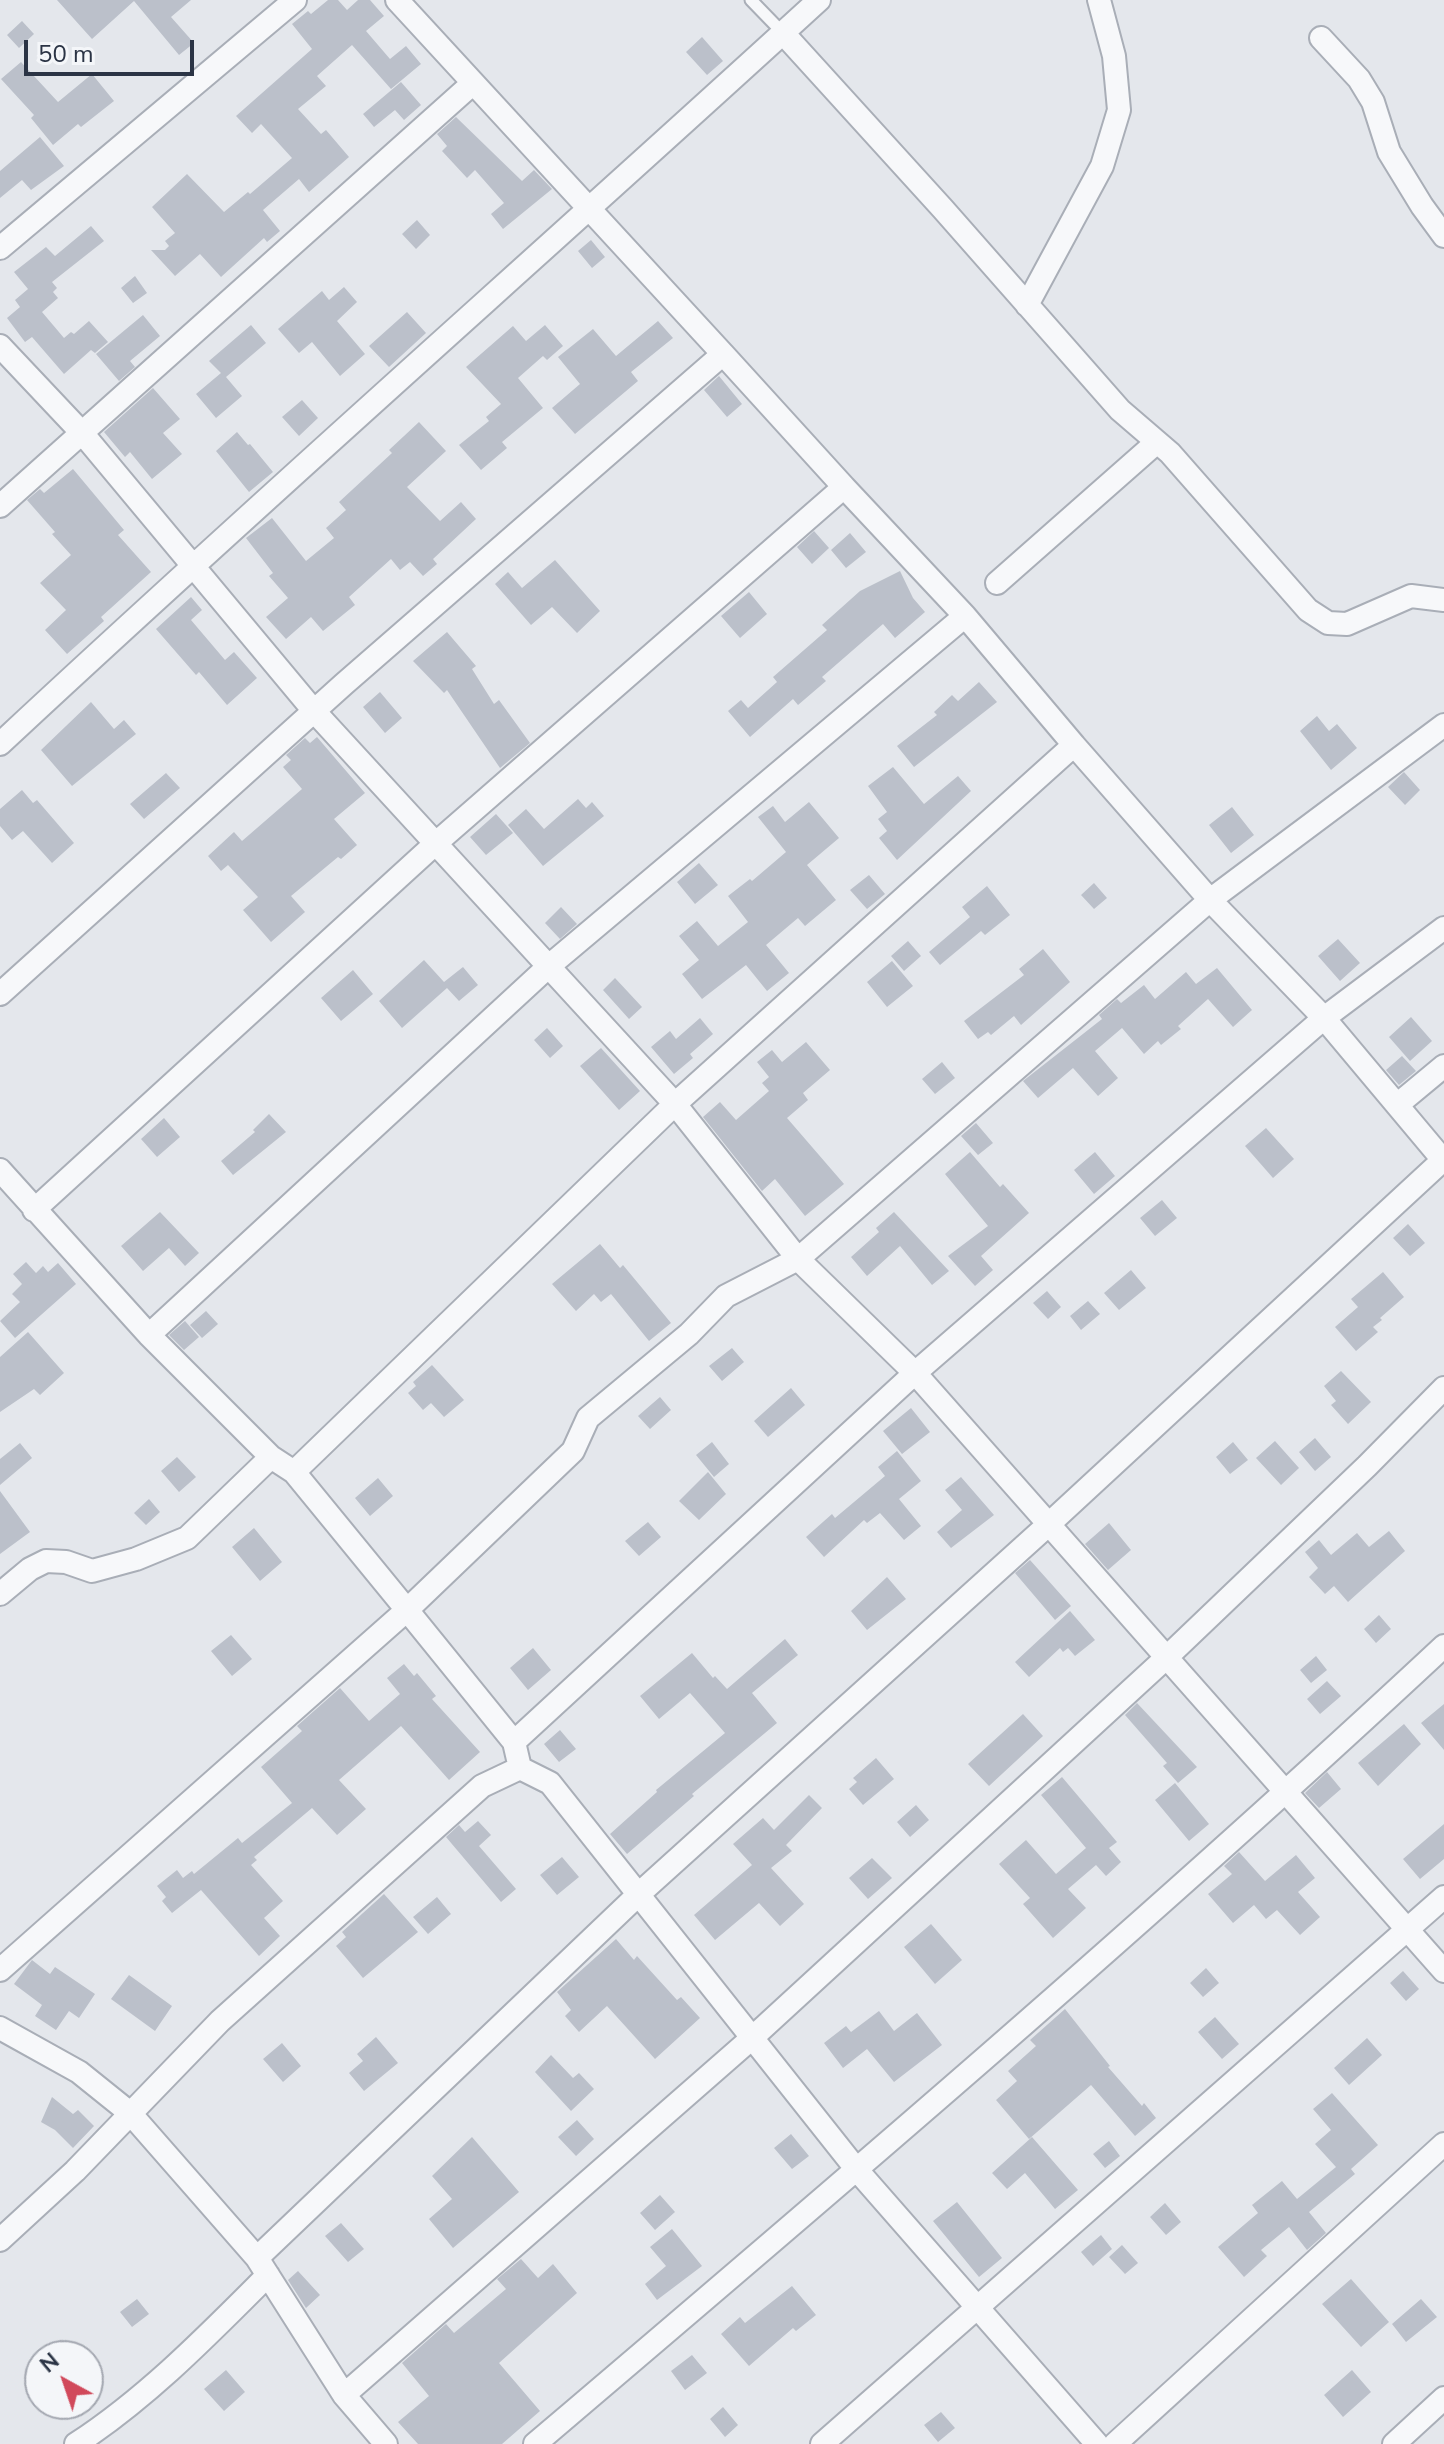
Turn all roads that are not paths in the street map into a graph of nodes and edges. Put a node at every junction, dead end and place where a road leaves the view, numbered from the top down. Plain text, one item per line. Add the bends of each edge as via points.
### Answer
1 (295, 0) edge
2 (397, 0) edge
3 (751, 0) edge
4 (819, 0) edge
5 (1099, 0) edge
6 (783, 33) junction
7 (1321, 38) dead end
8 (472, 84) junction
9 (589, 211) junction
10 (1444, 236) edge
11 (0, 248) edge
12 (1027, 305) junction
13 (0, 346) edge
14 (723, 354) junction
15 (83, 434) junction
16 (1157, 442) junction
17 (844, 487) junction
18 (0, 506) edge
19 (192, 565) junction
20 (997, 583) dead end
21 (1444, 600) edge
22 (965, 616) junction
23 (314, 711) junction
24 (1444, 725) edge
25 (0, 744) edge
26 (1074, 745) junction
27 (435, 844) junction
28 (1210, 900) junction
29 (1444, 928) edge
30 (549, 966) junction
31 (0, 994) edge
32 (1324, 1018) junction
33 (1444, 1066) edge
34 (675, 1104) junction
35 (1397, 1105) junction
36 (1443, 1161) edge
37 (0, 1170) edge
38 (34, 1210) junction
39 (798, 1259) junction
40 (149, 1335) junction
41 (915, 1373) junction
42 (1444, 1388) edge
43 (271, 1457) junction
44 (294, 1472) junction
45 (1049, 1524) junction
46 (0, 1594) edge
47 (407, 1610) junction
48 (1444, 1646) edge
49 (1167, 1657) junction
50 (514, 1742) junction
51 (520, 1768) junction
52 (1287, 1792) junction
53 (640, 1893) junction
54 (1444, 1897) edge
55 (1407, 1931) junction
56 (0, 1970) edge
57 (1444, 1971) edge
58 (0, 2028) edge
59 (752, 2038) junction
60 (130, 2113) junction
61 (1444, 2144) edge
62 (857, 2170) junction
63 (0, 2240) edge
64 (262, 2266) junction
65 (977, 2307) junction
66 (344, 2395) junction
67 (1444, 2398) edge
68 (76, 2444) edge
69 (386, 2444) edge
70 (535, 2444) edge
71 (822, 2444) edge
72 (1097, 2444) edge
73 (1115, 2444) edge
74 (1394, 2444) edge

1 - 11 street
2 - 8 street
3 - 6 lane
4 - 6 street
5 - 12 street via 1114,56 1119,110 1102,166
6 - 9 street
6 - 12 street
7 - 10 street via 1366,90 1389,152
8 - 9 street
8 - 15 street
9 - 14 street
9 - 19 street
12 - 16 street via 1120,410
13 - 15 street
14 - 17 street
14 - 23 street
15 - 18 street
15 - 19 street
16 - 20 street
16 - 21 street via 1308,610 1328,623 1347,624 1411,596
17 - 22 street
17 - 27 street
19 - 23 street
19 - 25 street
22 - 26 street
22 - 30 street
23 - 27 street
23 - 31 street
24 - 28 street
26 - 28 street
26 - 34 street
27 - 30 street
27 - 38 street
28 - 32 street
28 - 39 street
29 - 32 street
30 - 34 street
30 - 40 street
32 - 35 street
32 - 41 street
33 - 35 street
34 - 39 street
34 - 44 street
35 - 36 street
36 - 45 street
37 - 38 street
38 - 40 street
39 - 41 street
39 - 47 street via 726,1296 588,1418 573,1451
40 - 43 street
41 - 45 street
41 - 50 street
42 - 49 street
43 - 44 street
43 - 46 street via 187,1538 92,1571 46,1561
44 - 47 street
45 - 49 street
45 - 53 street
47 - 50 street
47 - 56 street
48 - 52 street
49 - 52 street
49 - 59 street
50 - 51 street
51 - 53 street via 550,1783
51 - 60 street via 482,1786 220,2021
52 - 55 street
52 - 62 street
53 - 59 street
53 - 64 street
54 - 55 street
55 - 57 street
55 - 65 street
58 - 60 street via 79,2072
59 - 62 street
59 - 66 street
60 - 63 street
60 - 64 street
61 - 73 street
62 - 65 street
62 - 70 street
64 - 66 street
64 - 68 street via 181,2362
65 - 71 street
65 - 72 street
66 - 69 street
67 - 74 street

